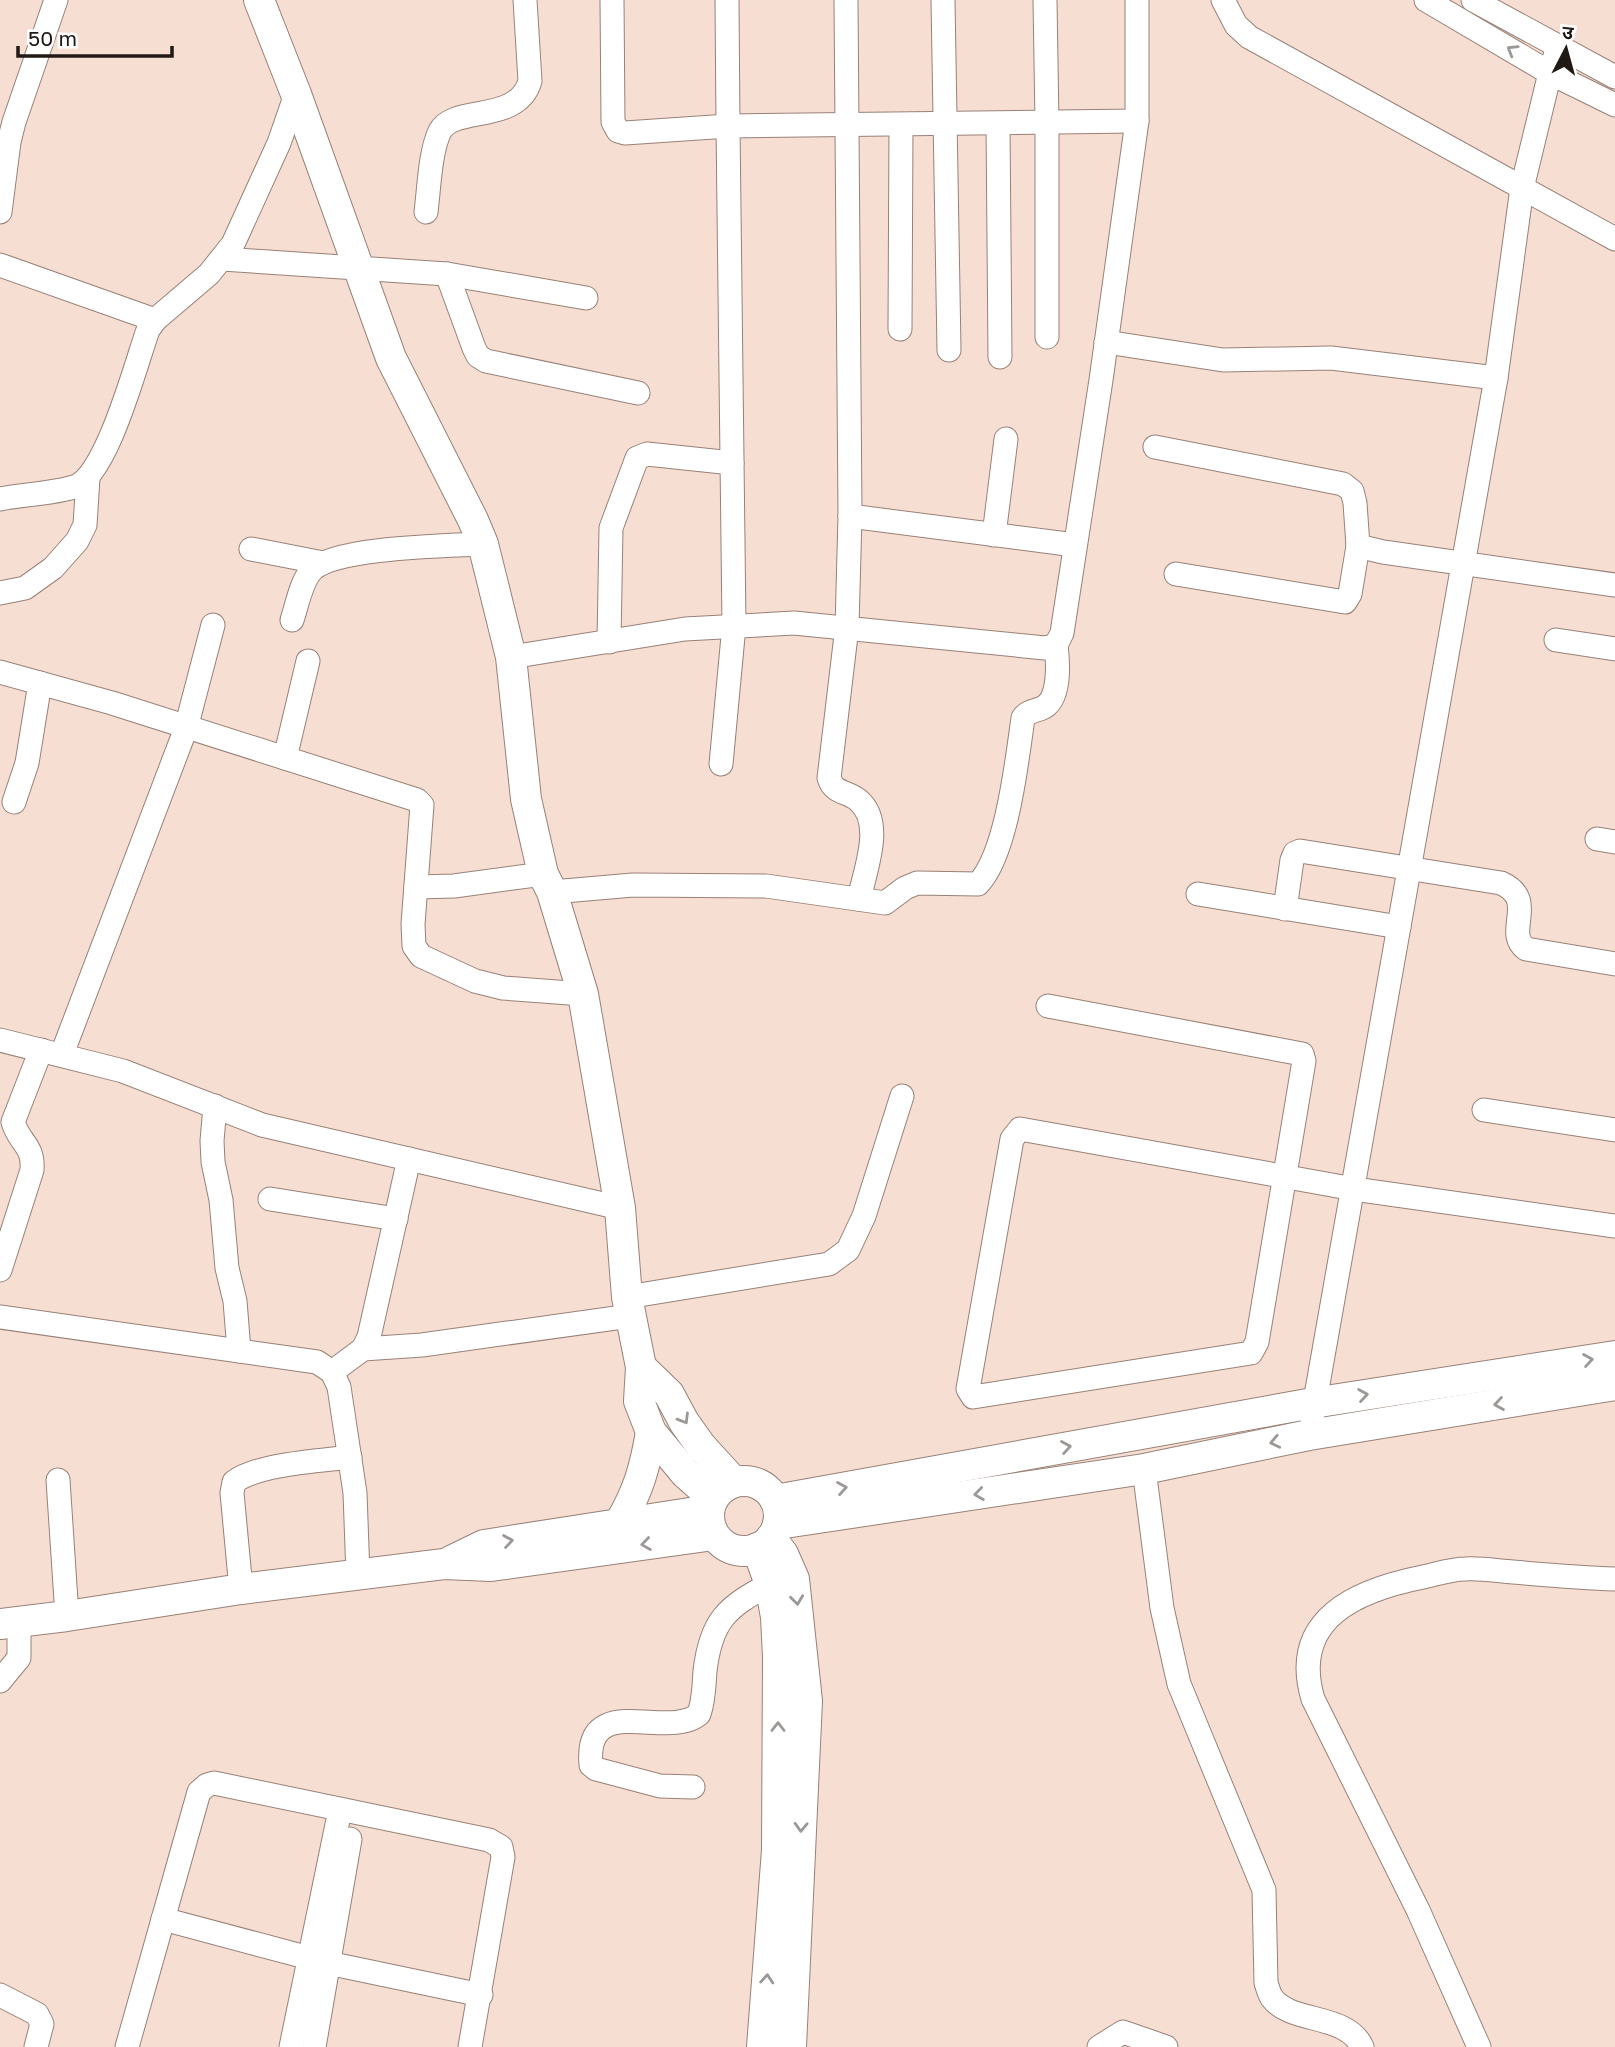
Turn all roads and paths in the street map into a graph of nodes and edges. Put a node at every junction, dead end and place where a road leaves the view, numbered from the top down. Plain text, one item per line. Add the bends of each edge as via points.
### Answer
1 (56, 0) edge
2 (259, 0) edge
3 (525, 0) edge
4 (612, 0) edge
5 (727, 0) edge
6 (846, 0) edge
7 (943, 0) edge
8 (1045, 0) edge
9 (1137, 0) edge
10 (1223, 0) edge
11 (1426, 0) edge
12 (1489, 4) edge
13 (1558, 47) junction
14 (1550, 73) junction
15 (1615, 78) edge
16 (296, 94) junction
17 (1615, 105) edge
18 (1137, 121) junction
19 (1048, 123) junction
20 (998, 124) junction
21 (901, 125) junction
22 (946, 125) junction
23 (728, 126) junction
24 (848, 126) junction
25 (1522, 188) junction
26 (0, 212) edge
27 (426, 212) dead end
28 (1615, 239) edge
29 (222, 259) junction
30 (0, 265) edge
31 (358, 268) junction
32 (447, 274) junction
33 (586, 298) dead end
34 (155, 320) junction
35 (900, 329) dead end
36 (1047, 337) dead end
37 (1106, 342) junction
38 (949, 350) dead end
39 (1000, 357) dead end
40 (1496, 378) junction
41 (638, 393) dead end
42 (1006, 439) dead end
43 (1154, 447) dead end
44 (732, 463) junction
45 (88, 478) junction
46 (0, 499) edge
47 (850, 516) junction
48 (994, 535) junction
49 (483, 544) junction
50 (1075, 545) junction
51 (1358, 546) junction
52 (251, 549) dead end
53 (323, 562) junction
54 (1463, 563) junction
55 (1176, 574) dead end
56 (1615, 585) edge
57 (0, 593) edge
58 (292, 620) dead end
59 (213, 625) dead end
60 (734, 626) junction
61 (848, 627) junction
62 (1556, 640) dead end
63 (609, 642) junction
64 (1056, 645) junction
65 (1615, 649) edge
66 (511, 657) junction
67 (307, 661) dead end
68 (0, 672) edge
69 (40, 683) junction
70 (186, 728) junction
71 (285, 758) junction
72 (721, 764) dead end
73 (14, 803) dead end
74 (1410, 867) junction
75 (547, 883) junction
76 (416, 887) junction
77 (1198, 894) dead end
78 (859, 899) junction
79 (1285, 909) junction
80 (1399, 927) junction
81 (1615, 964) edge
82 (583, 995) junction
83 (1048, 1006) dead end
84 (0, 1040) edge
85 (52, 1052) junction
86 (902, 1096) dead end
87 (215, 1106) junction
88 (1484, 1110) dead end
89 (1615, 1130) edge
90 (409, 1159) junction
91 (1284, 1177) junction
92 (1354, 1189) junction
93 (270, 1199) dead end
94 (620, 1208) junction
95 (396, 1219) junction
96 (1615, 1226) edge
97 (0, 1270) edge
98 (628, 1306) junction
99 (0, 1317) edge
100 (363, 1349) junction
101 (239, 1351) junction
102 (1615, 1356) edge
103 (641, 1367) junction
104 (332, 1372) junction
105 (1615, 1385) edge
106 (1313, 1403) junction
107 (651, 1432) junction
108 (1310, 1435) junction
109 (350, 1457) junction
110 (1144, 1469) junction
111 (58, 1480) dead end
112 (718, 1506) junction
113 (619, 1524) junction
114 (770, 1527) junction
115 (444, 1564) junction
116 (358, 1576) junction
117 (1615, 1580) edge
118 (770, 1584) junction
119 (241, 1589) junction
120 (67, 1616) junction
121 (10, 1623) edge
122 (0, 1681) edge
123 (693, 1787) dead end
124 (347, 1811) junction
125 (163, 1919) junction
126 (319, 1959) junction
127 (0, 1995) edge
128 (481, 1995) junction
129 (36, 2047) edge
130 (127, 2047) edge
131 (291, 2047) edge
132 (314, 2047) edge
133 (470, 2047) edge
134 (762, 2047) edge
135 (791, 2047) edge
136 (1099, 2047) edge
137 (1166, 2047) edge
138 (1362, 2047) edge
139 (1479, 2047) edge

1 - 26 street via 14,122
2 - 16 main road
3 - 27 street via 527,92 509,106 446,123 435,151
4 - 23 street via 613,122 618,131
5 - 23 street
6 - 24 street
7 - 22 street
8 - 19 street
9 - 18 street
10 - 25 street via 1236,25 1249,37
14 -> 11 street
12 - 13 street
13 - 14 street
13 - 15 street
14 - 17 street
14 - 25 street
16 - 29 street via 279,143
16 - 31 main road
18 - 19 street
18 - 37 street
19 - 20 street
19 - 36 street
20 - 22 street
20 - 39 street
21 - 22 street
21 - 24 street
21 - 35 street
22 - 38 street
23 - 24 street
23 - 44 street
24 - 47 street
25 - 28 street
25 - 40 street
29 - 31 street
29 - 34 street
30 - 34 street
31 - 32 street
31 - 49 main road via 391,358
32 - 33 street
32 - 41 street via 474,348 486,361
34 - 45 street via 105,452
37 - 40 street via 1223,360 1331,358
37 - 50 street
40 - 54 street
42 - 48 street
43 - 51 street via 1343,484 1352,491 1355,503
44 - 60 street
44 - 63 street via 647,454 637,457 611,528
45 - 46 street via 74,487
45 - 57 street via 85,525 78,541 53,568 25,588
47 - 48 street
47 - 61 street
48 - 50 street
49 - 53 street via 404,548
49 - 66 main road
50 - 64 street via 1062,633
51 - 54 street
51 - 55 street via 1345,602
52 - 53 street
53 - 58 street via 308,574
54 - 56 street
54 - 74 street
59 - 70 street
60 - 61 street via 794,623
60 - 63 street
60 - 72 street
61 - 64 street via 1045,648
61 - 78 street via 829,778 840,793 856,799 872,820
62 - 65 street
63 - 66 street
64 - 78 street via 1058,668 1052,697 1046,706 1023,718 1003,830 984,877 969,885 917,883 885,903
66 - 75 main road via 526,799
67 - 71 street
68 - 69 street
69 - 70 street
69 - 73 street via 27,763
70 - 71 street
70 - 85 street
71 - 76 street via 417,800 422,805
74 - 79 street via 1300,850 1292,860
74 - 80 street
74 - 81 street via 1513,889 1518,897 1518,937 1526,949
75 - 76 street
75 - 78 street via 766,886
75 - 82 main road
76 - 82 street via 414,946 421,956 475,981 503,988
77 - 79 street
79 - 80 street
80 - 92 street
82 - 94 main road
83 - 91 street via 1301,1054 1304,1061
84 - 85 street
85 - 87 street via 123,1071
85 - 97 street via 13,1122 16,1133 30,1148 32,1170
86 - 98 street via 864,1216 848,1250 830,1264
87 - 90 street via 262,1125
87 - 101 street via 213,1163
88 - 89 street
90 - 94 street
90 - 95 street
91 - 91 street via 1257,1342 1251,1353 973,1397 968,1389 1012,1139 1020,1129
91 - 92 street
92 - 96 street
92 - 106 street
93 - 95 street
94 - 98 main road
95 - 100 street
98 - 100 street via 422,1345
98 - 103 main road
99 - 101 street
100 - 104 street
101 - 104 street via 317,1362
106 -> 102 main road
103 - 107 main road via 639,1401
103 -> 112 main road via 669,1394 701,1447
104 - 109 street via 339,1387
105 -> 108 main road
106 - 108 street
114 -> 106 main road
107 - 112 main road
107 - 113 main road via 638,1489
108 -> 110 main road
109 - 116 street
109 - 119 street via 266,1469 234,1482
110 -> 114 main road
110 - 138 street via 1162,1608 1179,1684 1264,1890 1266,1983 1271,1997 1280,2006 1345,2028
111 - 120 street
112 - 113 main road
112 - 114 main road via 722,1544 733,1549 745,1551
112 - 114 main road via 747,1480 758,1483 768,1490
112 -> 115 main road via 491,1566
115 -> 113 main road via 484,1545
114 - 118 main road
114 -> 135 main road via 794,1579 807,1701
115 - 116 main road
116 - 119 main road
117 - 139 street via 1464,1569 1395,1583 1353,1598 1326,1620 1312,1644 1307,1665 1313,1699 1418,1910
118 - 123 street via 728,1611 709,1641 699,1714 685,1723 614,1723 596,1735 590,1755 596,1769 660,1786
134 -> 118 main road via 777,1850 778,1657
119 - 120 main road
120 - 121 main road
121 - 122 street via 19,1658
124 - 125 street via 207,1785 199,1792
124 - 126 street
124 - 128 street via 501,1846
125 - 126 street
125 - 130 street
126 - 128 street
126 - 131 street
126 - 132 street
127 - 129 street via 37,2014 42,2024
128 - 133 street
136 - 137 street via 1123,2032

